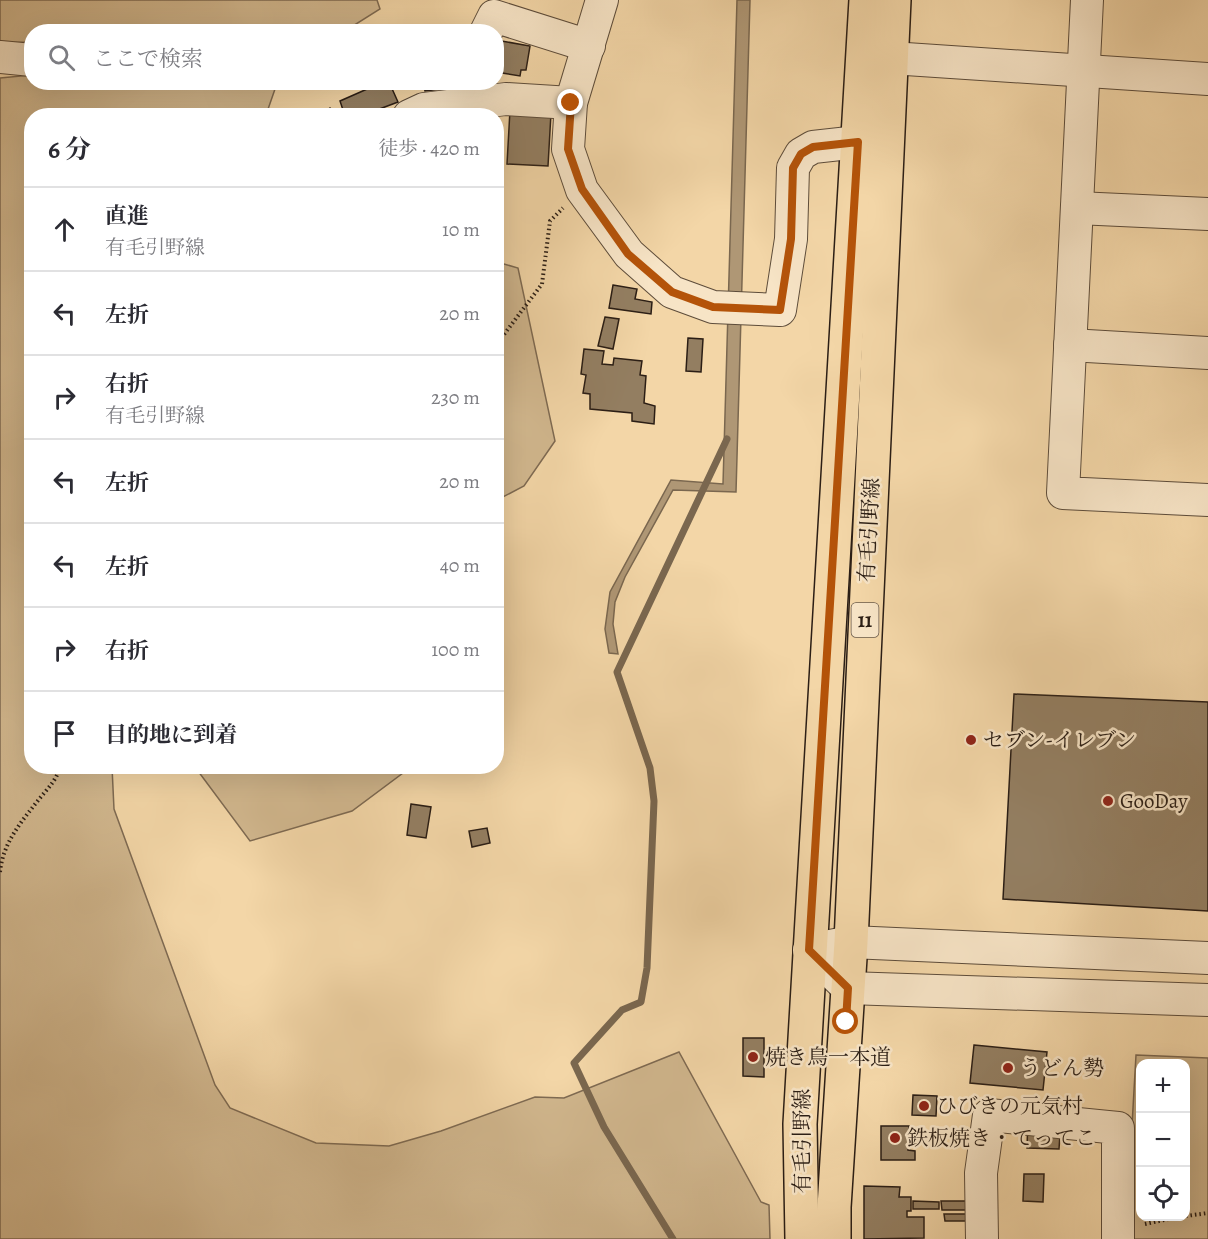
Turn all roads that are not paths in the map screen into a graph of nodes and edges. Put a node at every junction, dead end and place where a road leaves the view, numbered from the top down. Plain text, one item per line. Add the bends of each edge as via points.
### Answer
1 (603, 0) edge
2 (866, 0) edge
3 (894, 0) edge
4 (1087, 0) edge
5 (490, 24) edge
6 (589, 46) junction
7 (0, 57) edge
8 (891, 58) junction
9 (24, 59) edge
10 (1083, 71) junction
11 (1208, 79) edge
12 (571, 103) junction
13 (432, 108) edge
14 (873, 142) junction
15 (1077, 208) junction
16 (1208, 214) edge
17 (1070, 345) junction
18 (1208, 353) edge
19 (1208, 500) edge
20 (850, 942) junction
21 (809, 950) junction
22 (1208, 958) edge
23 (848, 988) junction
24 (1208, 1000) edge
25 (1118, 1234) edge
26 (802, 1239) edge
27 (834, 1239) edge
28 (982, 1239) edge

1 - 6 street
2 - 14 main road, 有毛引野線 / 11
3 - 8 main road, 有毛引野線 / 11
4 - 10 street
5 - 6 street via 494,16
6 - 12 street
7 - 9 street
8 - 10 street
8 - 14 main road, 有毛引野線 / 11
10 - 11 street
10 - 15 street
12 - 13 street via 507,99
12 - 14 street via 568,149 582,189 628,254 672,292 713,307 780,310 791,239 793,168 801,154 813,147
14 - 20 main road, 有毛引野線 / 11
14 - 21 main road, 有毛引野線 / 11
15 - 16 street
15 - 17 street
17 - 18 street
17 - 19 street via 1063,493
20 - 21 street
20 - 22 street
20 - 23 main road, 有毛引野線 / 11
21 - 23 street
21 - 26 main road, 有毛引野線 / 11 via 800,1124
23 - 24 street
23 - 27 main road, 有毛引野線 / 11
25 - 28 street via 1118,1128 989,1115 981,1173

